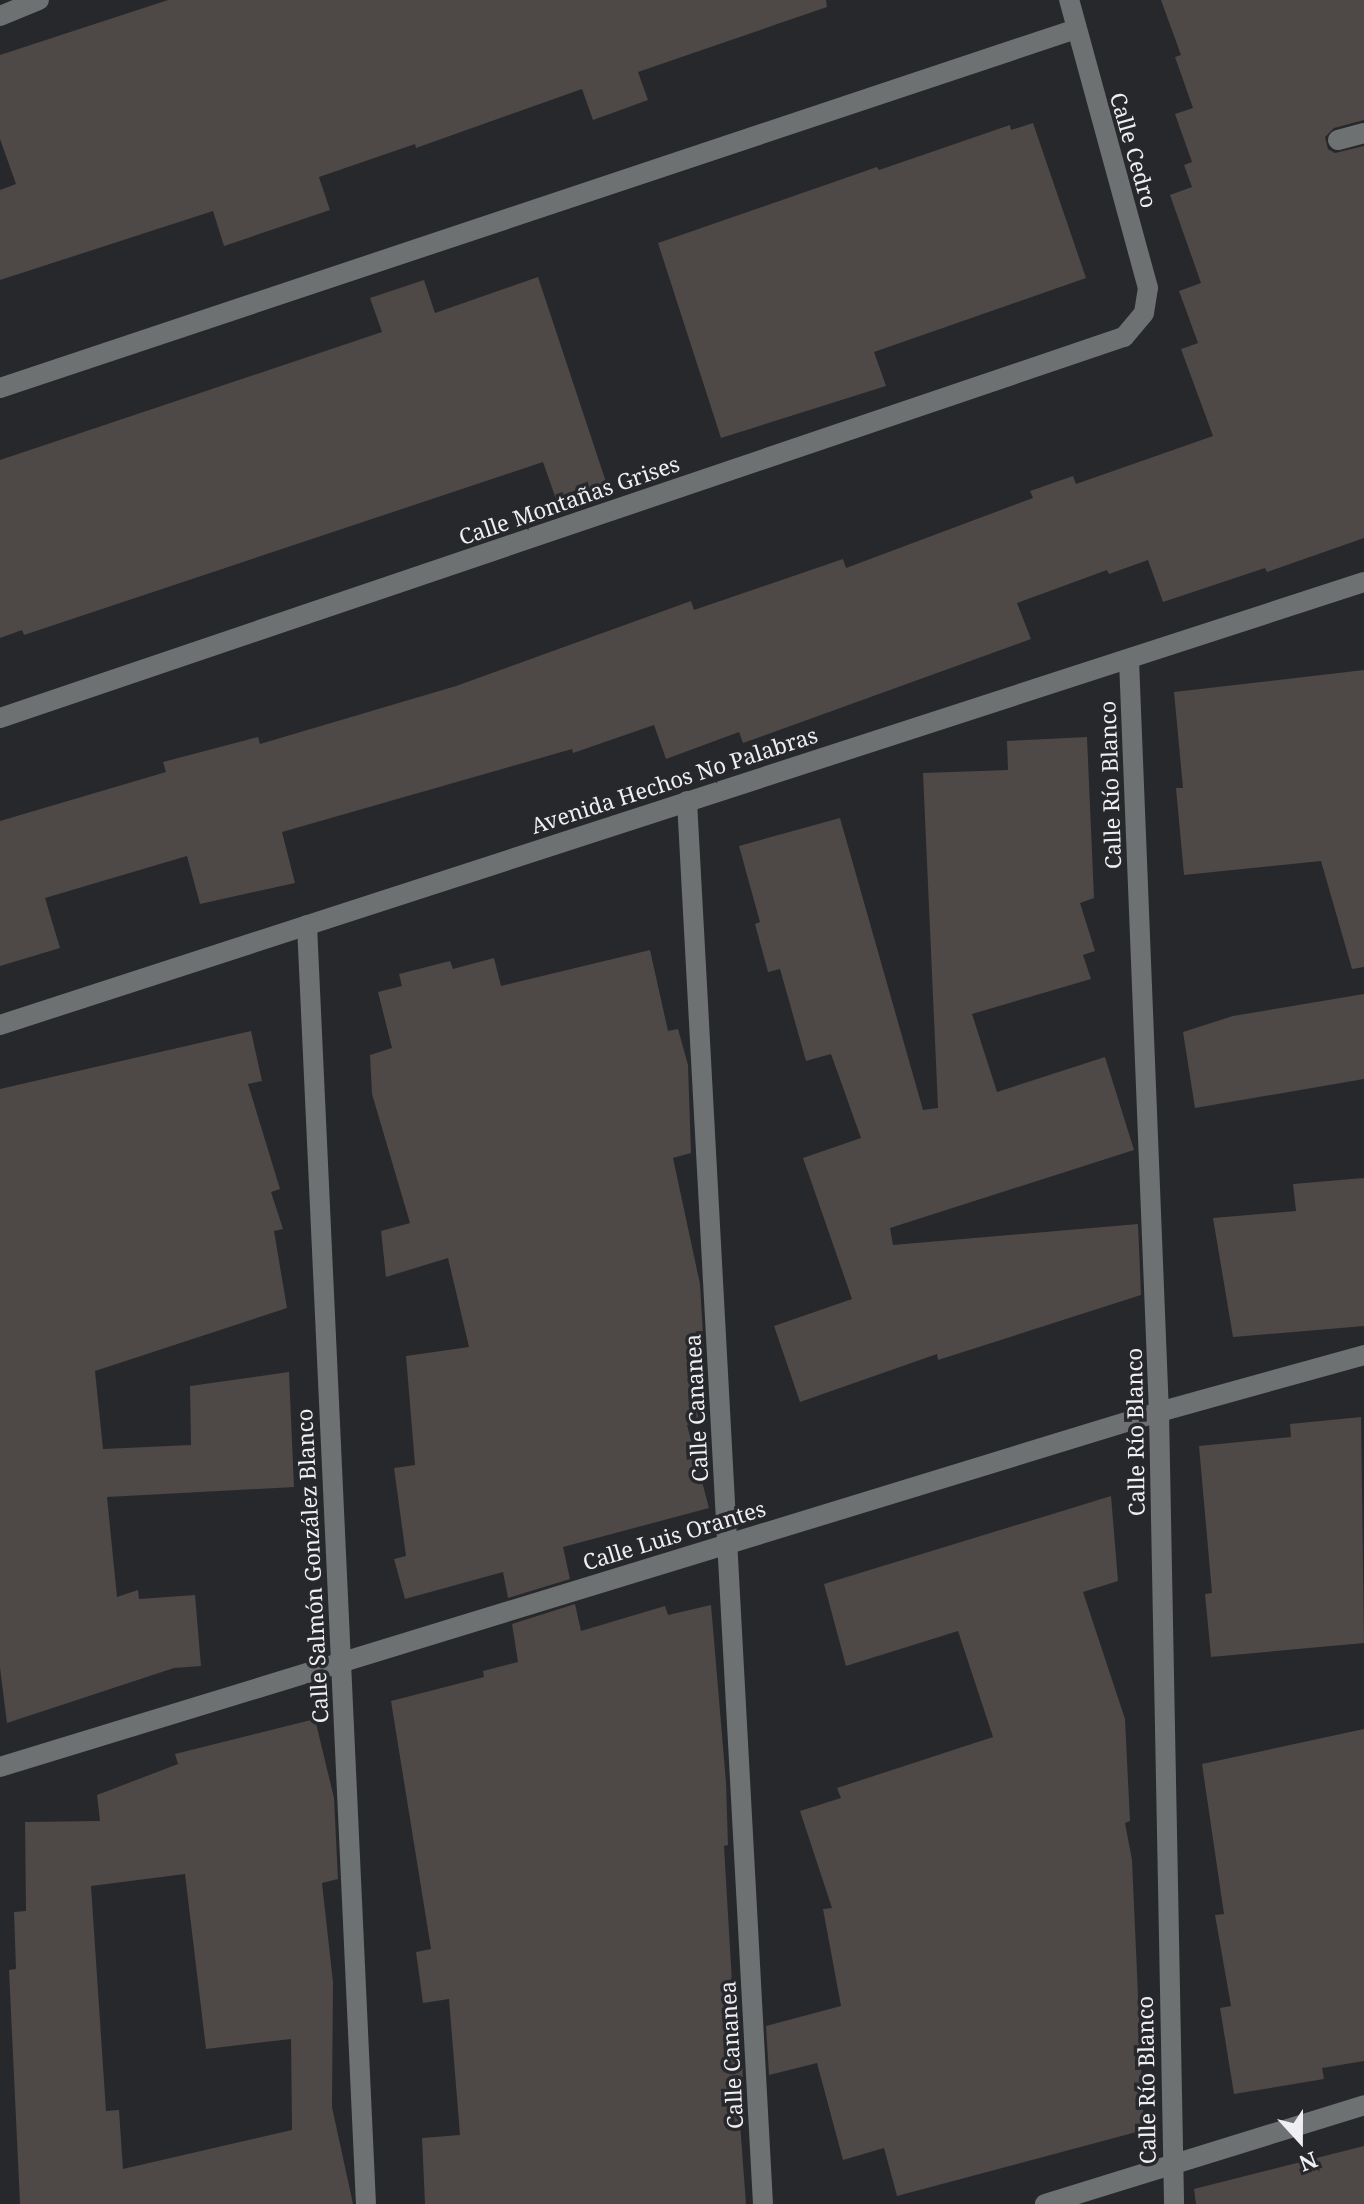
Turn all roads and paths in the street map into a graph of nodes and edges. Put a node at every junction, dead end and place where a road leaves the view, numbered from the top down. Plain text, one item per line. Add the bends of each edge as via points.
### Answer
1 (39, 0) edge
2 (1069, 0) edge
3 (0, 16) edge
4 (1076, 29) junction
5 (1364, 133) edge
6 (1338, 140) dead end
7 (1144, 313) joint
8 (0, 388) edge
9 (1364, 582) edge
10 (1129, 660) junction
11 (0, 718) edge
12 (687, 801) junction
13 (307, 925) junction
14 (0, 1025) edge
15 (1364, 1355) edge
16 (1159, 1412) junction
17 (727, 1544) junction
18 (341, 1662) junction
19 (0, 1767) edge
20 (1364, 2105) edge
21 (1172, 2165) junction
22 (366, 2204) edge
23 (763, 2204) edge
24 (1045, 2204) edge
25 (1174, 2204) edge

1 - 3 street
2 - 4 street, Calle Cedro
4 - 7 street, Calle Cedro via 1148,288
4 - 8 street
5 - 6 street
7 - 11 street, Calle Montañas Grises via 1124,337
9 - 10 street, Avenida Hechos No Palabras
10 - 12 street, Avenida Hechos No Palabras
10 - 16 street, Calle Río Blanco
12 - 13 street, Avenida Hechos No Palabras
12 - 17 street, Calle Cananea
13 - 14 street, Avenida Hechos No Palabras
13 - 18 street, Calle Salmón González Blanco
15 - 16 street, Calle Luis Orantes
16 - 17 street, Calle Luis Orantes
16 - 21 street, Calle Río Blanco
17 - 18 street, Calle Luis Orantes
17 - 23 street, Calle Cananea
18 - 19 street, Calle Luis Orantes
18 - 22 street, Calle Salmón González Blanco
20 - 21 street
21 - 24 street
21 - 25 street, Calle Río Blanco

